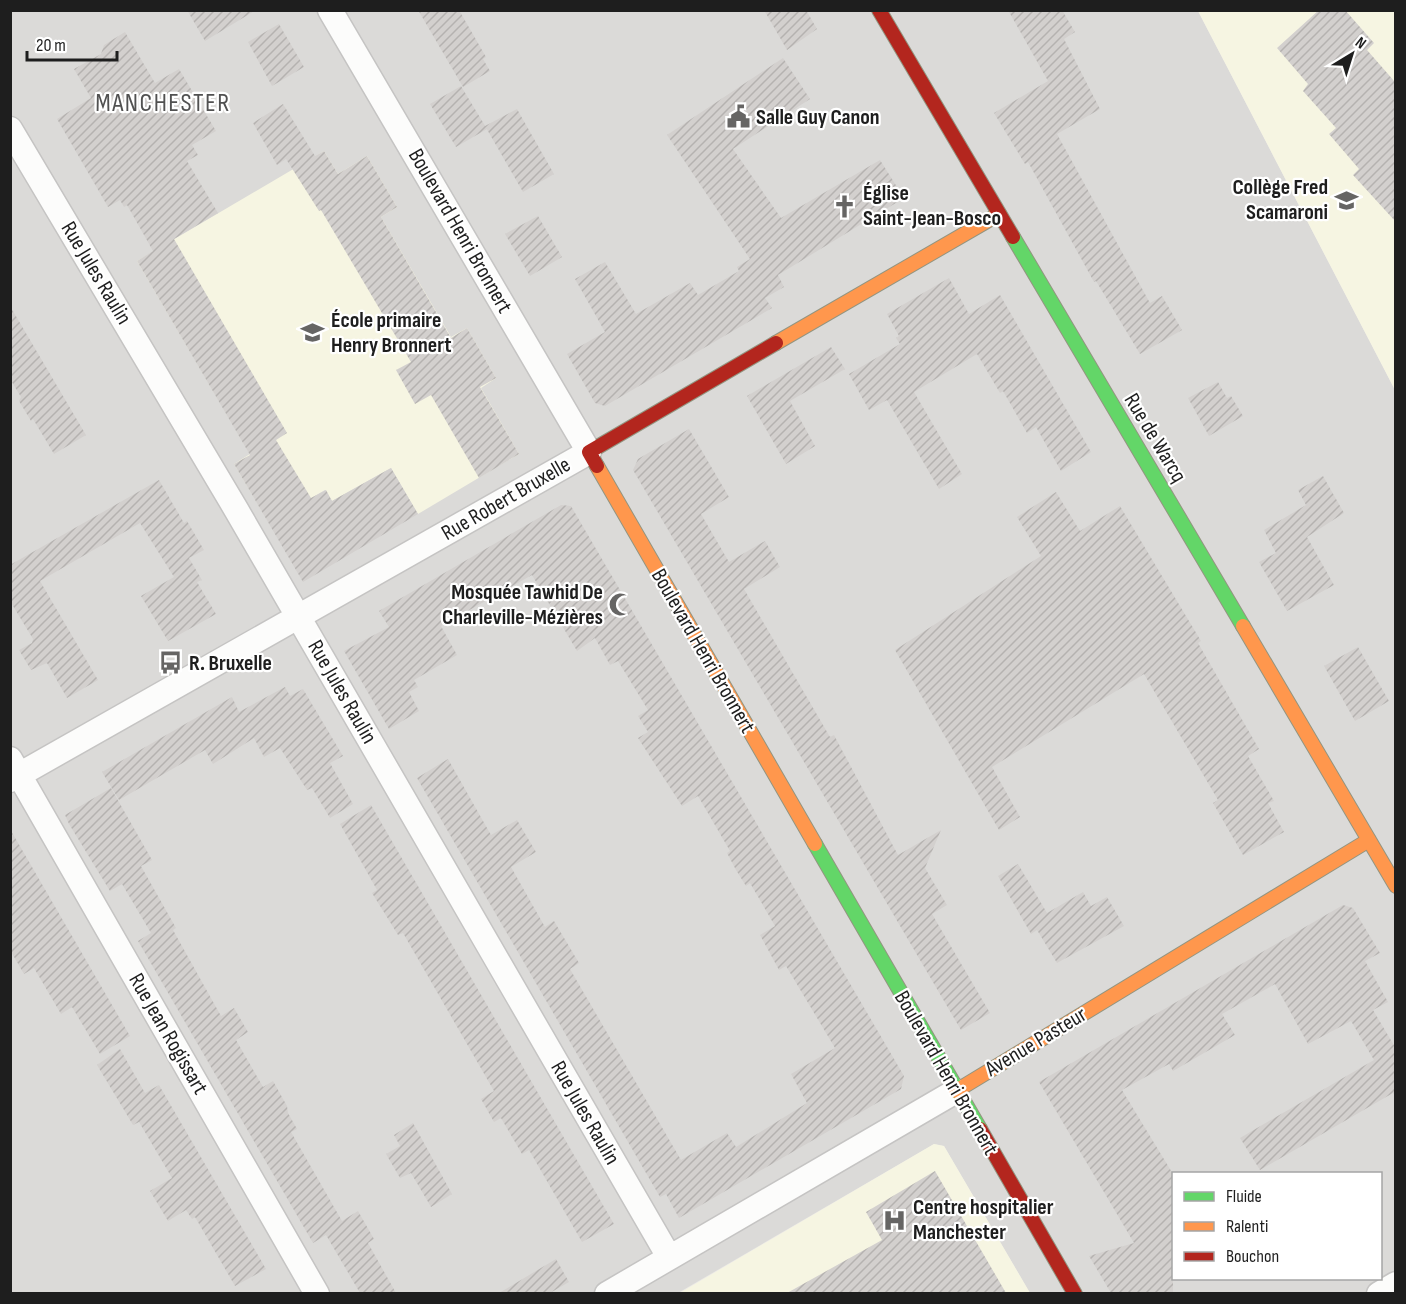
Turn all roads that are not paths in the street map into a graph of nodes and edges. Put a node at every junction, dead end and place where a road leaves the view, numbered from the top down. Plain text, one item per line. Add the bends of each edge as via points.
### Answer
1 (330, 10) edge
2 (879, 10) edge
3 (10, 129) edge
4 (999, 214) junction
5 (589, 452) junction
6 (298, 616) junction
7 (13, 771) edge
8 (1369, 840) junction
9 (1395, 886) edge
10 (956, 1091) junction
11 (669, 1257) junction
12 (1395, 1284) edge
13 (317, 1293) edge
14 (607, 1293) edge
15 (1075, 1293) edge
16 (1379, 1293) edge

1 - 5 street, Boulevard Henri Bronnert
2 - 4 main road, Rue de Warcq
3 - 6 street, Rue Jules Raulin
4 - 5 main road, Rue Robert Bruxelle
4 - 8 main road, Rue de Warcq
5 - 6 street, Rue Robert Bruxelle
5 - 10 main road, Boulevard Henri Bronnert
6 - 7 street, Rue Robert Bruxelle
6 - 11 street, Rue Jules Raulin
7 - 13 street, Rue Jean Rogissart
8 - 9 main road, Rue de Warcq
8 - 10 main road, Avenue Pasteur
10 - 11 street, Avenue Pasteur
10 - 15 main road, Boulevard Henri Bronnert
11 - 14 street, Avenue Pasteur
12 - 16 street

